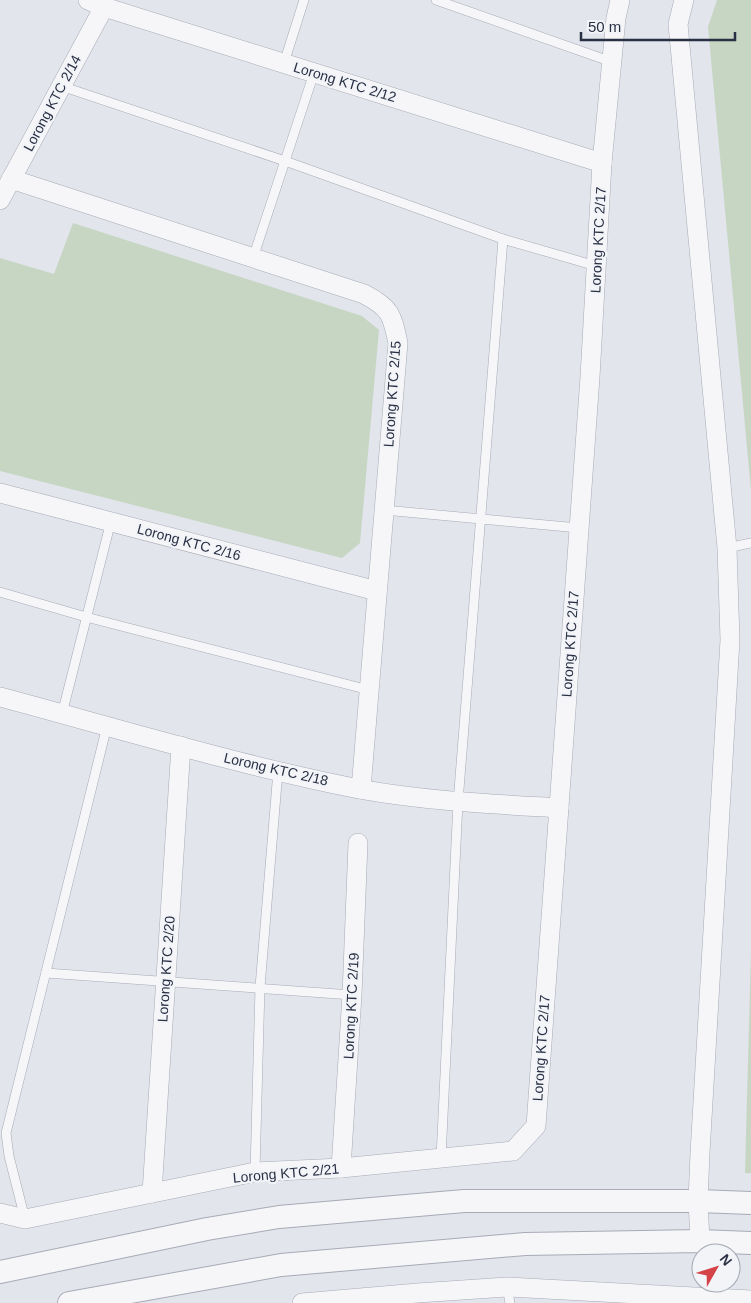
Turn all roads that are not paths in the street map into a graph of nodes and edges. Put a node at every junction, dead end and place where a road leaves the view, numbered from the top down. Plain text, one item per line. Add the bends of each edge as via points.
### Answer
1 (304, 0) edge
2 (436, 0) edge
3 (620, 0) edge
4 (684, 0) edge
5 (96, 3) edge
6 (612, 62) junction
7 (284, 63) junction
8 (314, 73) junction
9 (61, 86) junction
10 (284, 161) junction
11 (602, 163) junction
12 (11, 179) junction
13 (0, 200) edge
14 (503, 239) junction
15 (253, 258) junction
16 (596, 266) junction
17 (0, 492) edge
18 (384, 510) junction
19 (481, 519) junction
20 (111, 521) junction
21 (579, 528) junction
22 (751, 543) edge
23 (727, 548) junction
24 (377, 591) junction
25 (0, 592) edge
26 (86, 617) junction
27 (369, 690) junction
28 (0, 697) edge
29 (62, 714) junction
30 (108, 726) junction
31 (182, 746) junction
32 (278, 771) junction
33 (361, 789) junction
34 (458, 802) junction
35 (559, 808) junction
36 (358, 844) dead end
37 (46, 973) junction
38 (165, 982) junction
39 (260, 987) junction
40 (352, 995) junction
41 (536, 1126) joint
42 (441, 1158) junction
43 (342, 1168) junction
44 (254, 1172) junction
45 (152, 1193) junction
46 (698, 1201) junction
47 (751, 1203) edge
48 (0, 1213) edge
49 (25, 1219) junction
50 (700, 1240) junction
51 (751, 1243) edge
52 (0, 1272) edge
53 (509, 1295) edge
54 (419, 1298) edge
55 (596, 1298) edge
56 (751, 1300) edge
57 (336, 1302) edge
58 (69, 1303) edge
59 (302, 1303) edge

1 - 7 lane
2 - 6 lane
3 - 6 street, Lorong KTC 2/17
4 - 23 street via 678,24 679,41
5 - 7 street, Lorong KTC 2/12
5 - 9 street, Lorong KTC 2/14
6 - 11 street, Lorong KTC 2/17
7 - 8 street, Lorong KTC 2/12
8 - 10 lane
8 - 11 street, Lorong KTC 2/12
9 - 10 lane
9 - 12 street, Lorong KTC 2/14
10 - 14 lane
10 - 15 lane
11 - 16 street, Lorong KTC 2/17
12 - 13 street, Lorong KTC 2/14
12 - 15 street, Lorong KTC 2/15
14 - 16 lane
14 - 19 lane
15 - 18 street, Lorong KTC 2/15 via 364,294 382,303 393,321 398,343
16 - 21 street, Lorong KTC 2/17
17 - 20 street, Lorong KTC 2/16
18 - 19 lane
18 - 24 street, Lorong KTC 2/15
19 - 21 lane
19 - 34 lane
20 - 24 street, Lorong KTC 2/16
20 - 26 lane
21 - 35 street, Lorong KTC 2/17
22 - 23 lane
23 - 46 street via 730,640
24 - 27 street, Lorong KTC 2/15
25 - 26 lane
26 - 27 lane
26 - 29 lane
27 - 33 street, Lorong KTC 2/15
28 - 29 street, Lorong KTC 2/18
29 - 30 street, Lorong KTC 2/18
30 - 31 street, Lorong KTC 2/18
30 - 37 lane
31 - 32 street, Lorong KTC 2/18
31 - 38 street, Lorong KTC 2/20
32 - 33 street, Lorong KTC 2/18
32 - 39 lane
33 - 34 street, Lorong KTC 2/18
34 - 35 street, Lorong KTC 2/18
34 - 42 lane
35 - 41 street, Lorong KTC 2/17
36 - 40 street, Lorong KTC 2/19
37 - 38 lane
37 - 49 lane via 6,1132
38 - 39 lane
38 - 45 street, Lorong KTC 2/20
39 - 40 lane
39 - 44 lane
40 - 43 street, Lorong KTC 2/19
41 - 42 street, Lorong KTC 2/21 via 513,1151
42 - 43 street, Lorong KTC 2/21
43 - 44 street, Lorong KTC 2/21
44 - 45 street, Lorong KTC 2/21
45 - 49 street, Lorong KTC 2/21
46 - 47 street
46 - 50 street
46 - 52 street via 464,1201 279,1217
48 - 49 street, Lorong KTC 2/21
50 - 51 street
50 - 58 street via 525,1244 281,1265
53 - 54 street
53 - 55 street
54 - 57 street
55 - 56 street
57 - 59 street

